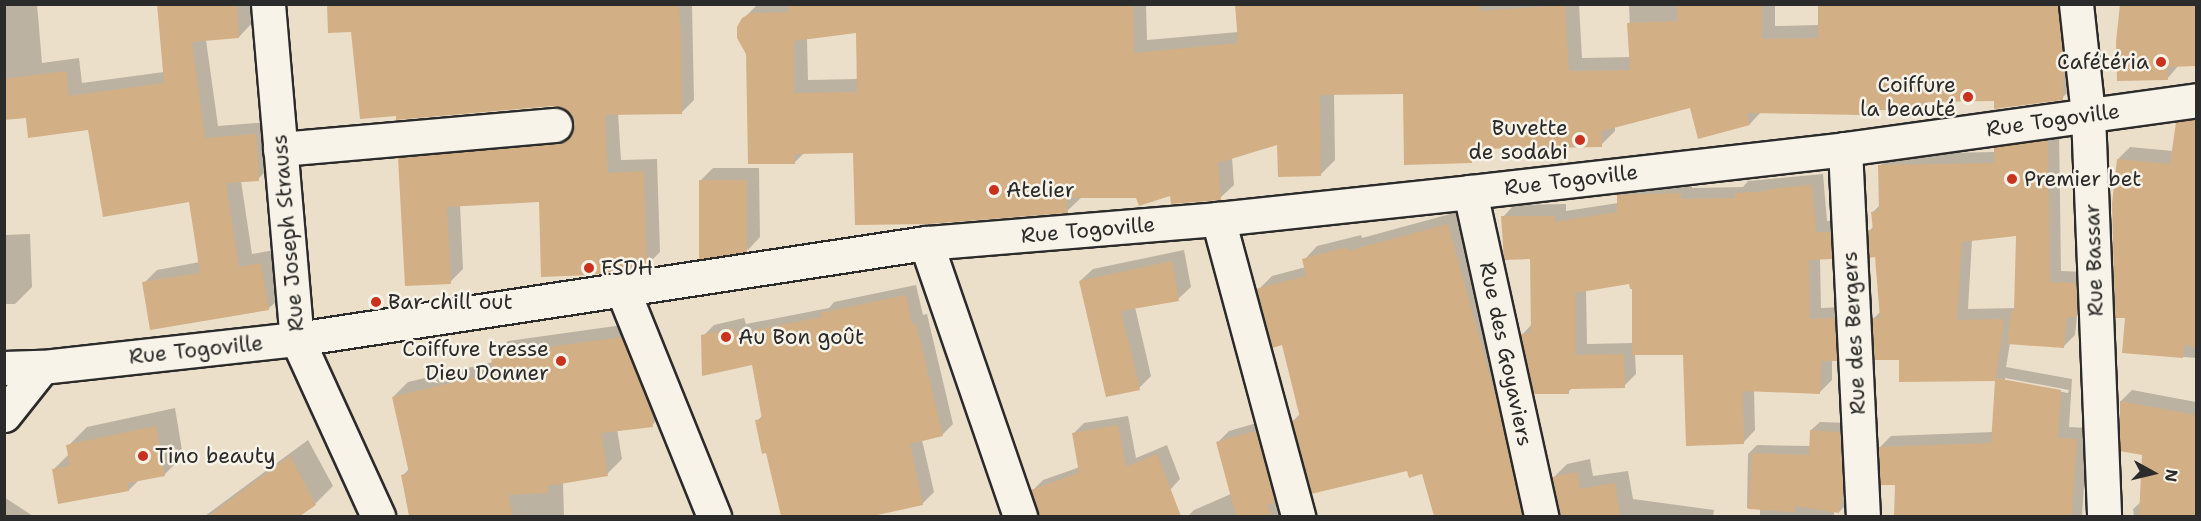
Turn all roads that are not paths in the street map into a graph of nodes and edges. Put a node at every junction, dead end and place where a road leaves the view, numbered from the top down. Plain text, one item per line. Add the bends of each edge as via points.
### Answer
1 (268, 4) edge
2 (2076, 4) edge
3 (2196, 99) edge
4 (2088, 115) junction
5 (555, 125) dead end
6 (280, 149) junction
7 (1845, 149) junction
8 (1470, 192) junction
9 (1218, 219) junction
10 (926, 243) junction
11 (623, 291) junction
12 (297, 339) junction
13 (42, 367) junction
14 (4, 368) edge
15 (4, 416) edge
16 (378, 516) edge
17 (714, 516) edge
18 (1020, 516) edge
19 (1298, 516) edge
20 (1541, 516) edge
21 (1863, 516) edge
22 (2104, 516) edge

1 - 6 street, Rue Joseph Strauss
2 - 4 street, Rue Bassar
3 - 4 street, Rue Togoville
4 - 7 street, Rue Togoville
4 - 22 street, Rue Bassar
5 - 6 street
6 - 12 street, Rue Joseph Strauss
7 - 8 street, Rue Togoville
7 - 21 street, Rue des Bergers
8 - 9 street, Rue Togoville
8 - 20 street, Rue des Goyaviers
9 - 10 street, Rue Togoville
9 - 19 street
10 - 11 street, Rue Togoville
10 - 18 street
11 - 12 street, Rue Togoville
11 - 17 street
12 - 13 street, Rue Togoville
12 - 16 street, Rue Joseph Strauss
13 - 14 street, Rue Togoville
13 - 15 street

